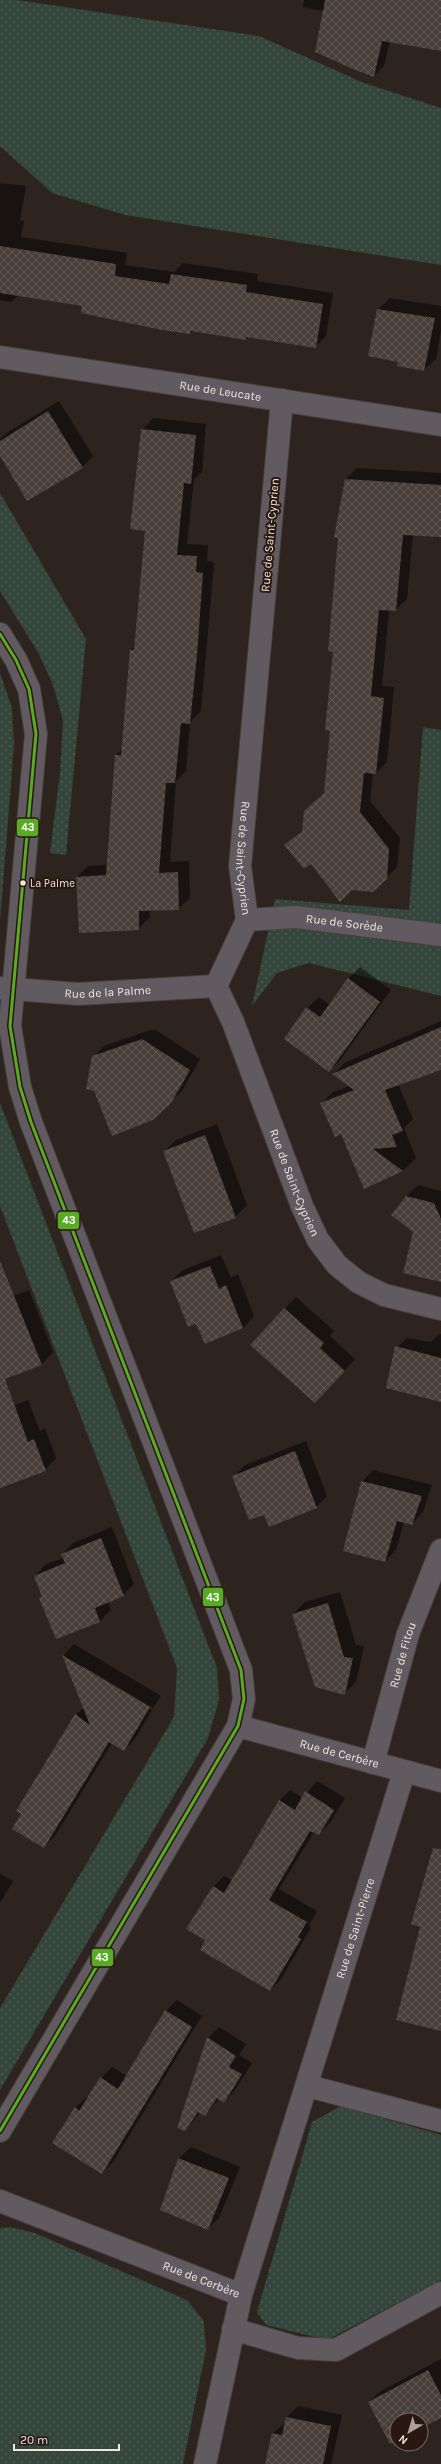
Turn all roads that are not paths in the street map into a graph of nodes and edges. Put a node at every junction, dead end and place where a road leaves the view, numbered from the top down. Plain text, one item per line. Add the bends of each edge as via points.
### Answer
1 (0, 357) edge
2 (282, 400) junction
3 (441, 425) edge
4 (0, 634) edge
5 (247, 920) junction
6 (441, 935) edge
7 (216, 986) junction
8 (6, 988) edge
9 (441, 1309) edge
10 (441, 1550) edge
11 (238, 1726) junction
12 (373, 1763) junction
13 (404, 1772) junction
14 (441, 1781) edge
15 (308, 2086) junction
16 (441, 2121) edge
17 (0, 2131) edge
18 (0, 2201) edge
19 (441, 2293) edge
20 (241, 2295) junction
21 (233, 2329) junction
22 (205, 2464) edge

1 - 2 street, Rue de Leucate
2 - 3 street, Rue de Leucate
2 - 5 street, Rue de Saint-Cyprien via 240,866
4 - 8 street via 29,688 36,734 24,886
5 - 6 street, Rue de Sorède via 296,917
5 - 7 street, Rue de Saint-Cyprien
7 - 8 street, Rue de la Palme via 78,994
7 - 9 street, Rue de Saint-Cyprien via 302,1206 318,1240 337,1265 358,1282 384,1295
8 - 11 street via 14,1057 22,1094 241,1670 244,1699
10 - 12 street, Rue de Fitou via 408,1634
11 - 12 street, Rue de Cerbère
11 - 17 street
12 - 13 street, Rue de Cerbère
13 - 14 street, Rue de Cerbère
13 - 15 street, Rue de Saint-Pierre
15 - 16 street
15 - 20 street, Rue de Saint-Pierre
18 - 20 street, Rue de Cerbère
19 - 21 street via 336,2350 298,2348
20 - 21 street, Rue de Cerbère
21 - 22 street, Rue de Cerbère

